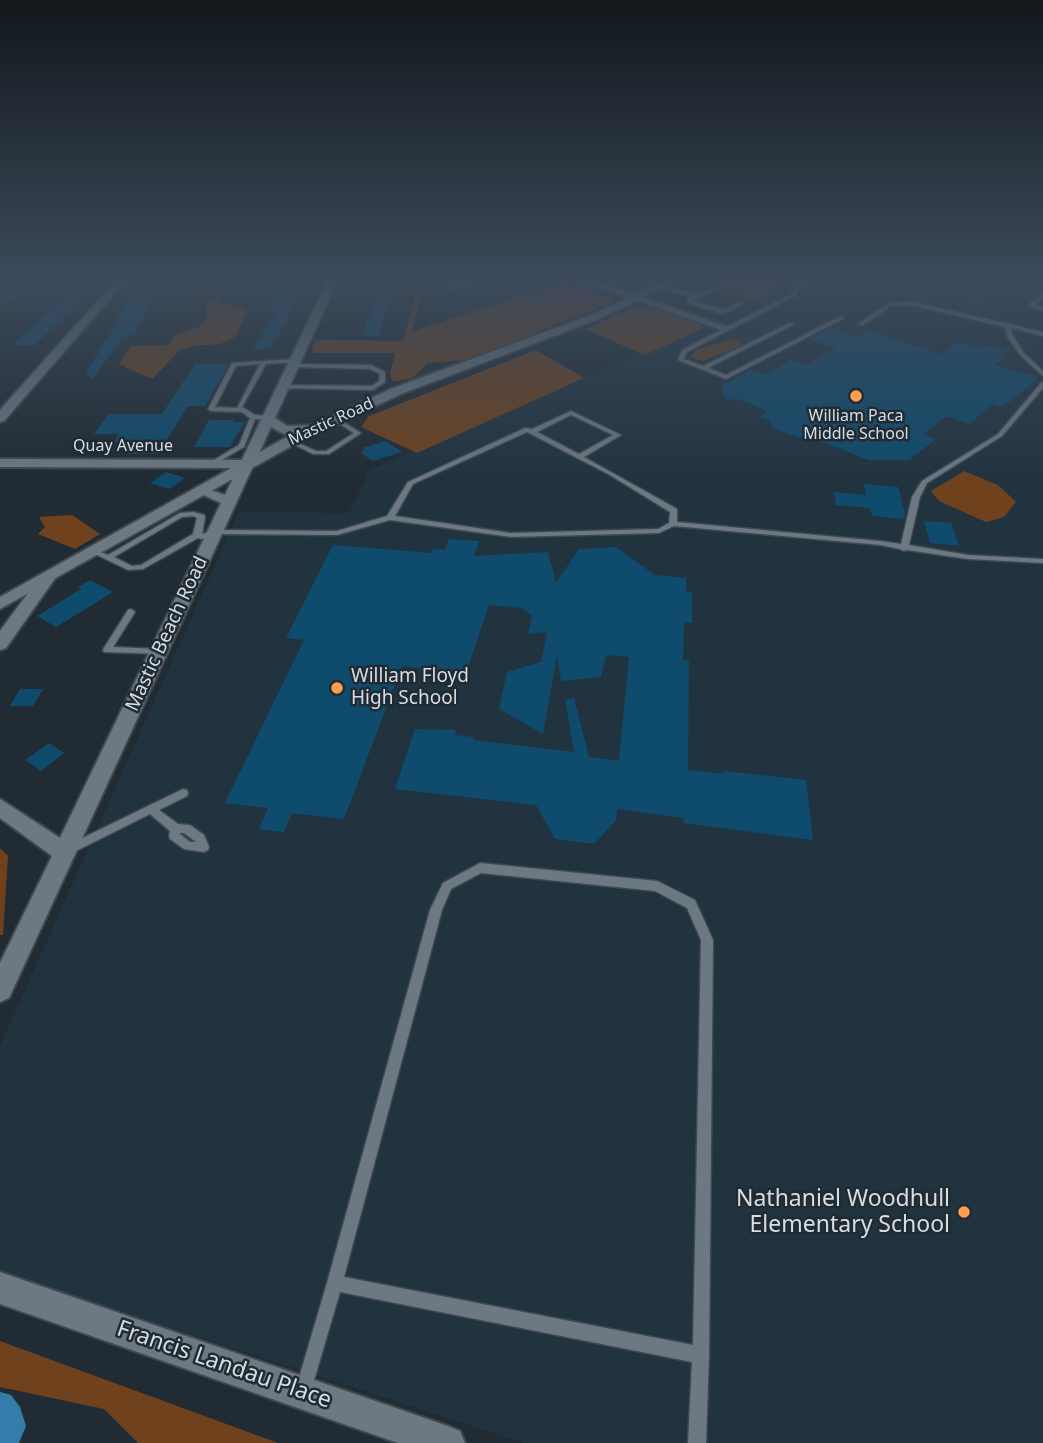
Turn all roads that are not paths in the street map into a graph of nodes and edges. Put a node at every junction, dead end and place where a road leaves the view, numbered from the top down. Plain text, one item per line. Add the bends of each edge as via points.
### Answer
1 (64, 345) edge
2 (302, 345) edge
3 (516, 345) edge
4 (694, 345) edge
5 (749, 345) edge
6 (788, 345) edge
7 (1017, 345) edge
8 (264, 362) junction
9 (294, 363) junction
10 (704, 368) junction
11 (1043, 374) edge
12 (1043, 384) edge
13 (378, 386) junction
14 (281, 387) junction
15 (397, 391) junction
16 (243, 410) junction
17 (253, 417) junction
18 (0, 418) edge
19 (269, 418) junction
20 (337, 419) junction
21 (316, 429) junction
22 (532, 432) junction
23 (290, 442) junction
24 (579, 457) junction
25 (0, 463) edge
26 (211, 464) junction
27 (245, 464) junction
28 (199, 490) junction
29 (230, 502) junction
30 (390, 518) junction
31 (673, 524) junction
32 (216, 532) junction
33 (197, 536) junction
34 (904, 549) junction
35 (101, 554) junction
36 (1043, 561) edge
37 (48, 577) junction
38 (0, 604) edge
39 (131, 612) dead end
40 (0, 644) edge
41 (159, 652) junction
42 (183, 793) dead end
43 (0, 807) edge
44 (152, 810) junction
45 (176, 829) dead end
46 (63, 852) junction
47 (0, 990) edge
48 (335, 1283) junction
49 (0, 1288) edge
50 (701, 1356) junction
51 (302, 1392) junction
52 (448, 1443) edge
53 (697, 1443) edge

1 - 18 street
2 - 9 street, Mastic Beach Road
3 - 15 street, Mastic Road
4 - 10 lane via 684,351 681,360
5 - 10 lane
6 - 10 lane via 726,377
7 - 11 lane
8 - 9 lane
8 - 16 lane via 239,407
8 - 16 lane via 233,365 211,409
9 - 13 lane via 379,369 383,373
9 - 14 street, Mastic Beach Road
12 - 34 lane via 1000,435 924,482
13 - 14 lane
13 - 15 lane
14 - 19 street, Mastic Beach Road
15 - 20 street, Mastic Road
16 - 17 lane
17 - 19 lane
17 - 26 lane via 242,446
19 - 21 street via 284,430
19 - 27 street, Mastic Beach Road
20 - 21 street, Mastic Road
20 - 23 lane via 358,433 327,453
21 - 23 street, Mastic Road
22 - 24 lane
22 - 24 lane via 571,413 618,435
22 - 30 lane via 527,429 410,483
23 - 27 street, Mastic Road
24 - 31 lane via 674,511
25 - 26 street, Quay Avenue
26 - 27 street, Quay Avenue
27 - 28 street, Mastic Road
27 - 29 street, Mastic Beach Road
28 - 29 street
28 - 35 street, Mastic Road
29 - 32 street, Mastic Beach Road
30 - 31 lane via 511,535 659,531
30 - 32 lane via 337,533
31 - 34 lane
32 - 33 lane
32 - 41 street, Mastic Beach Road
33 - 35 lane via 143,567 131,568
33 - 35 lane via 201,517 180,515
34 - 36 lane
35 - 37 street, Mastic Road
37 - 38 street, Mastic Road
37 - 40 street
39 - 41 lane via 107,650
41 - 46 street, Mastic Beach Road
42 - 44 lane
43 - 46 street
44 - 45 lane
44 - 46 lane
46 - 47 street, Mastic Beach Road
48 - 50 lane
48 - 50 lane via 436,910 447,886 480,868 657,886 691,904 707,940
48 - 51 lane
49 - 51 street, Francis Landau Place
50 - 53 lane
51 - 52 street, Francis Landau Place

